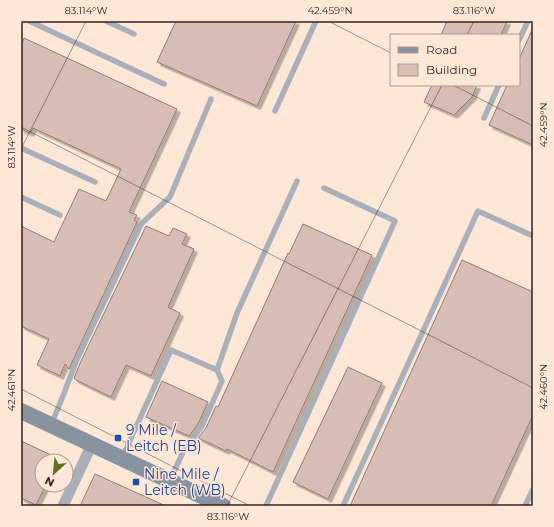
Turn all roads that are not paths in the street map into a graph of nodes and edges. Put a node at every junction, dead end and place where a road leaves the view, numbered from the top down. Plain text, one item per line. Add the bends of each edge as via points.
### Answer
1 (29, 21) edge
2 (106, 21) edge
3 (316, 21) edge
4 (528, 21) edge
5 (134, 34) dead end
6 (520, 38) edge
7 (164, 84) dead end
8 (499, 86) edge
9 (211, 99) dead end
10 (275, 111) dead end
11 (484, 118) dead end
12 (21, 148) edge
13 (297, 181) dead end
14 (95, 182) dead end
15 (324, 188) dead end
16 (21, 198) edge
17 (60, 215) dead end
18 (533, 236) edge
19 (217, 370) junction
20 (21, 411) edge
21 (51, 425) junction
22 (92, 444) junction
23 (122, 458) junction
24 (170, 480) junction
25 (533, 489) edge
26 (63, 506) edge
27 (223, 506) edge
28 (266, 506) edge
29 (343, 506) edge
30 (525, 506) edge

1 - 7 lane
2 - 5 lane
3 - 10 lane
4 - 6 lane
8 - 11 lane
9 - 21 lane via 170,197 141,224 77,359
12 - 14 lane
13 - 19 lane via 237,313
15 - 28 lane via 395,221
16 - 17 lane
18 - 29 lane via 478,211
19 - 23 lane via 171,350
19 - 24 lane via 222,381 202,426 183,452
20 - 21 main road
21 - 22 main road
22 - 23 main road
22 - 26 street
23 - 24 main road
24 - 27 main road
25 - 30 lane

